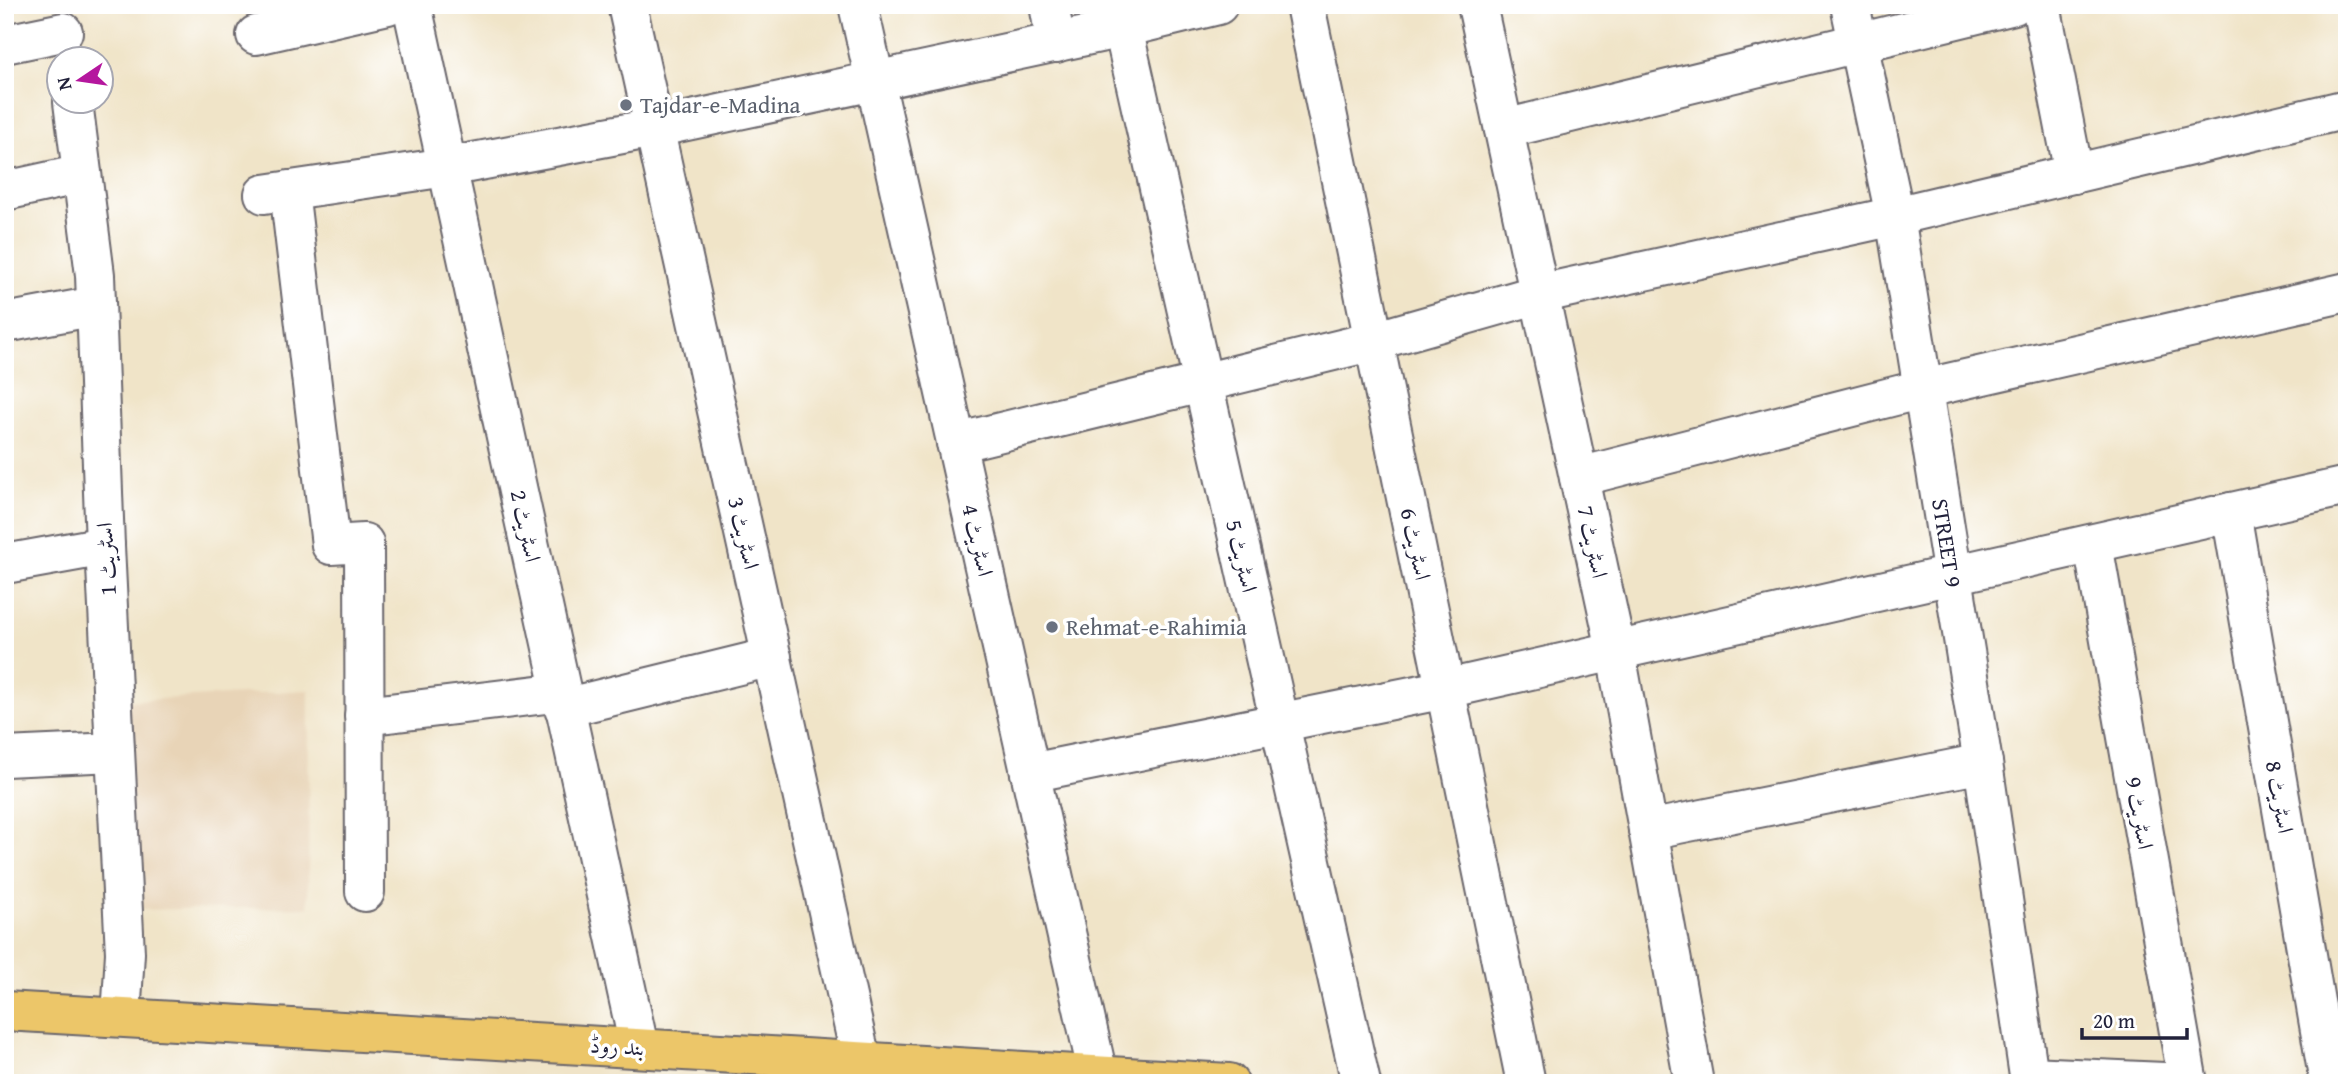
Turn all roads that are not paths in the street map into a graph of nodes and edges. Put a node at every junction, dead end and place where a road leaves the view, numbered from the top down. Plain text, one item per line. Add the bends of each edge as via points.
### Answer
1 (388, 5) edge
2 (412, 5) edge
3 (626, 5) edge
4 (858, 5) edge
5 (1049, 5) edge
6 (1306, 5) edge
7 (1477, 5) edge
8 (1850, 5) edge
9 (2014, 5) edge
10 (2041, 5) edge
11 (1213, 6) edge
12 (1123, 28) junction
13 (63, 32) edge
14 (256, 35) dead end
15 (1056, 43) junction
16 (1857, 43) junction
17 (5, 44) edge
18 (875, 82) junction
19 (2347, 109) edge
20 (75, 116) edge
21 (654, 128) junction
22 (1504, 128) junction
23 (447, 167) junction
24 (82, 174) junction
25 (2074, 174) junction
26 (5, 191) edge
27 (1895, 216) junction
28 (2347, 292) edge
29 (1539, 294) junction
30 (96, 306) junction
31 (5, 323) edge
32 (1374, 341) junction
33 (1203, 383) junction
34 (1922, 389) junction
35 (956, 443) junction
36 (1579, 477) junction
37 (2347, 485) edge
38 (2231, 512) junction
39 (2093, 544) junction
40 (105, 546) junction
41 (5, 564) edge
42 (1953, 576) junction
43 (1616, 651) junction
44 (772, 657) junction
45 (1446, 689) junction
46 (563, 700) junction
47 (364, 716) junction
48 (1280, 722) junction
49 (115, 752) junction
50 (5, 757) edge
51 (1983, 763) junction
52 (1030, 773) junction
53 (1648, 830) junction
54 (365, 891) dead end
55 (5, 1011) edge
56 (121, 1017) junction
57 (639, 1047) junction
58 (861, 1060) junction
59 (1098, 1075) junction
60 (2030, 1079) edge
61 (1229, 1083) edge
62 (1361, 1083) edge
63 (1526, 1083) edge
64 (1693, 1083) edge
65 (2187, 1083) edge
66 (2329, 1083) edge

1 - 14 street
2 - 23 street, اسٹریٹ 2
3 - 21 street, اسٹریٹ 3
4 - 18 street, اسٹریٹ 4
5 - 15 street
6 - 32 street, اسٹریٹ 6
7 - 22 street, اسٹریٹ 7
8 - 16 street, STREET 9
9 - 16 street
10 - 25 street
11 - 12 street
12 - 15 street
12 - 33 street, اسٹریٹ 5
13 - 17 street
15 - 18 street
16 - 22 street
16 - 27 street, STREET 9
18 - 21 street
18 - 35 street, اسٹریٹ 4
19 - 25 street
20 - 24 street, اسٹریٹ 1
21 - 23 street
21 - 44 street, اسٹریٹ 3
22 - 29 street, اسٹریٹ 7
23 - 46 street, اسٹریٹ 2
23 - 47 street via 277,192 331,545 364,543
24 - 26 street
24 - 30 street, اسٹریٹ 1
25 - 27 street
27 - 29 street
27 - 34 street, STREET 9
28 - 34 street
29 - 32 street
29 - 36 street, اسٹریٹ 7
30 - 31 street
30 - 40 street, اسٹریٹ 1
32 - 33 street
32 - 45 street, اسٹریٹ 6
33 - 35 street
33 - 48 street, اسٹریٹ 5
34 - 36 street
34 - 42 street, STREET 9
35 - 52 street, اسٹریٹ 4
36 - 43 street, اسٹریٹ 7
37 - 38 street
38 - 39 street
38 - 66 street, اسٹریٹ 8
39 - 42 street
39 - 65 street, اسٹریٹ 9
40 - 41 street
40 - 49 street, اسٹریٹ 1
42 - 43 street
42 - 51 street, STREET 9
43 - 45 street
43 - 53 street, اسٹریٹ 7
44 - 46 street
44 - 58 street, اسٹریٹ 3
45 - 48 street
45 - 63 street, اسٹریٹ 6
46 - 47 street
46 - 57 street, اسٹریٹ 2
47 - 54 street
48 - 52 street
48 - 62 street, اسٹریٹ 5
49 - 50 street
49 - 56 street, اسٹریٹ 1 via 125,953
51 - 53 street
51 - 60 street, STREET 9
52 - 59 street, اسٹریٹ 4
53 - 64 street, اسٹریٹ 7
55 - 56 main road, بند روڈ
56 - 57 main road, بند روڈ
57 - 58 main road, بند روڈ
58 - 59 main road, بند روڈ
59 - 61 main road, بند روڈ
60 - 65 street

